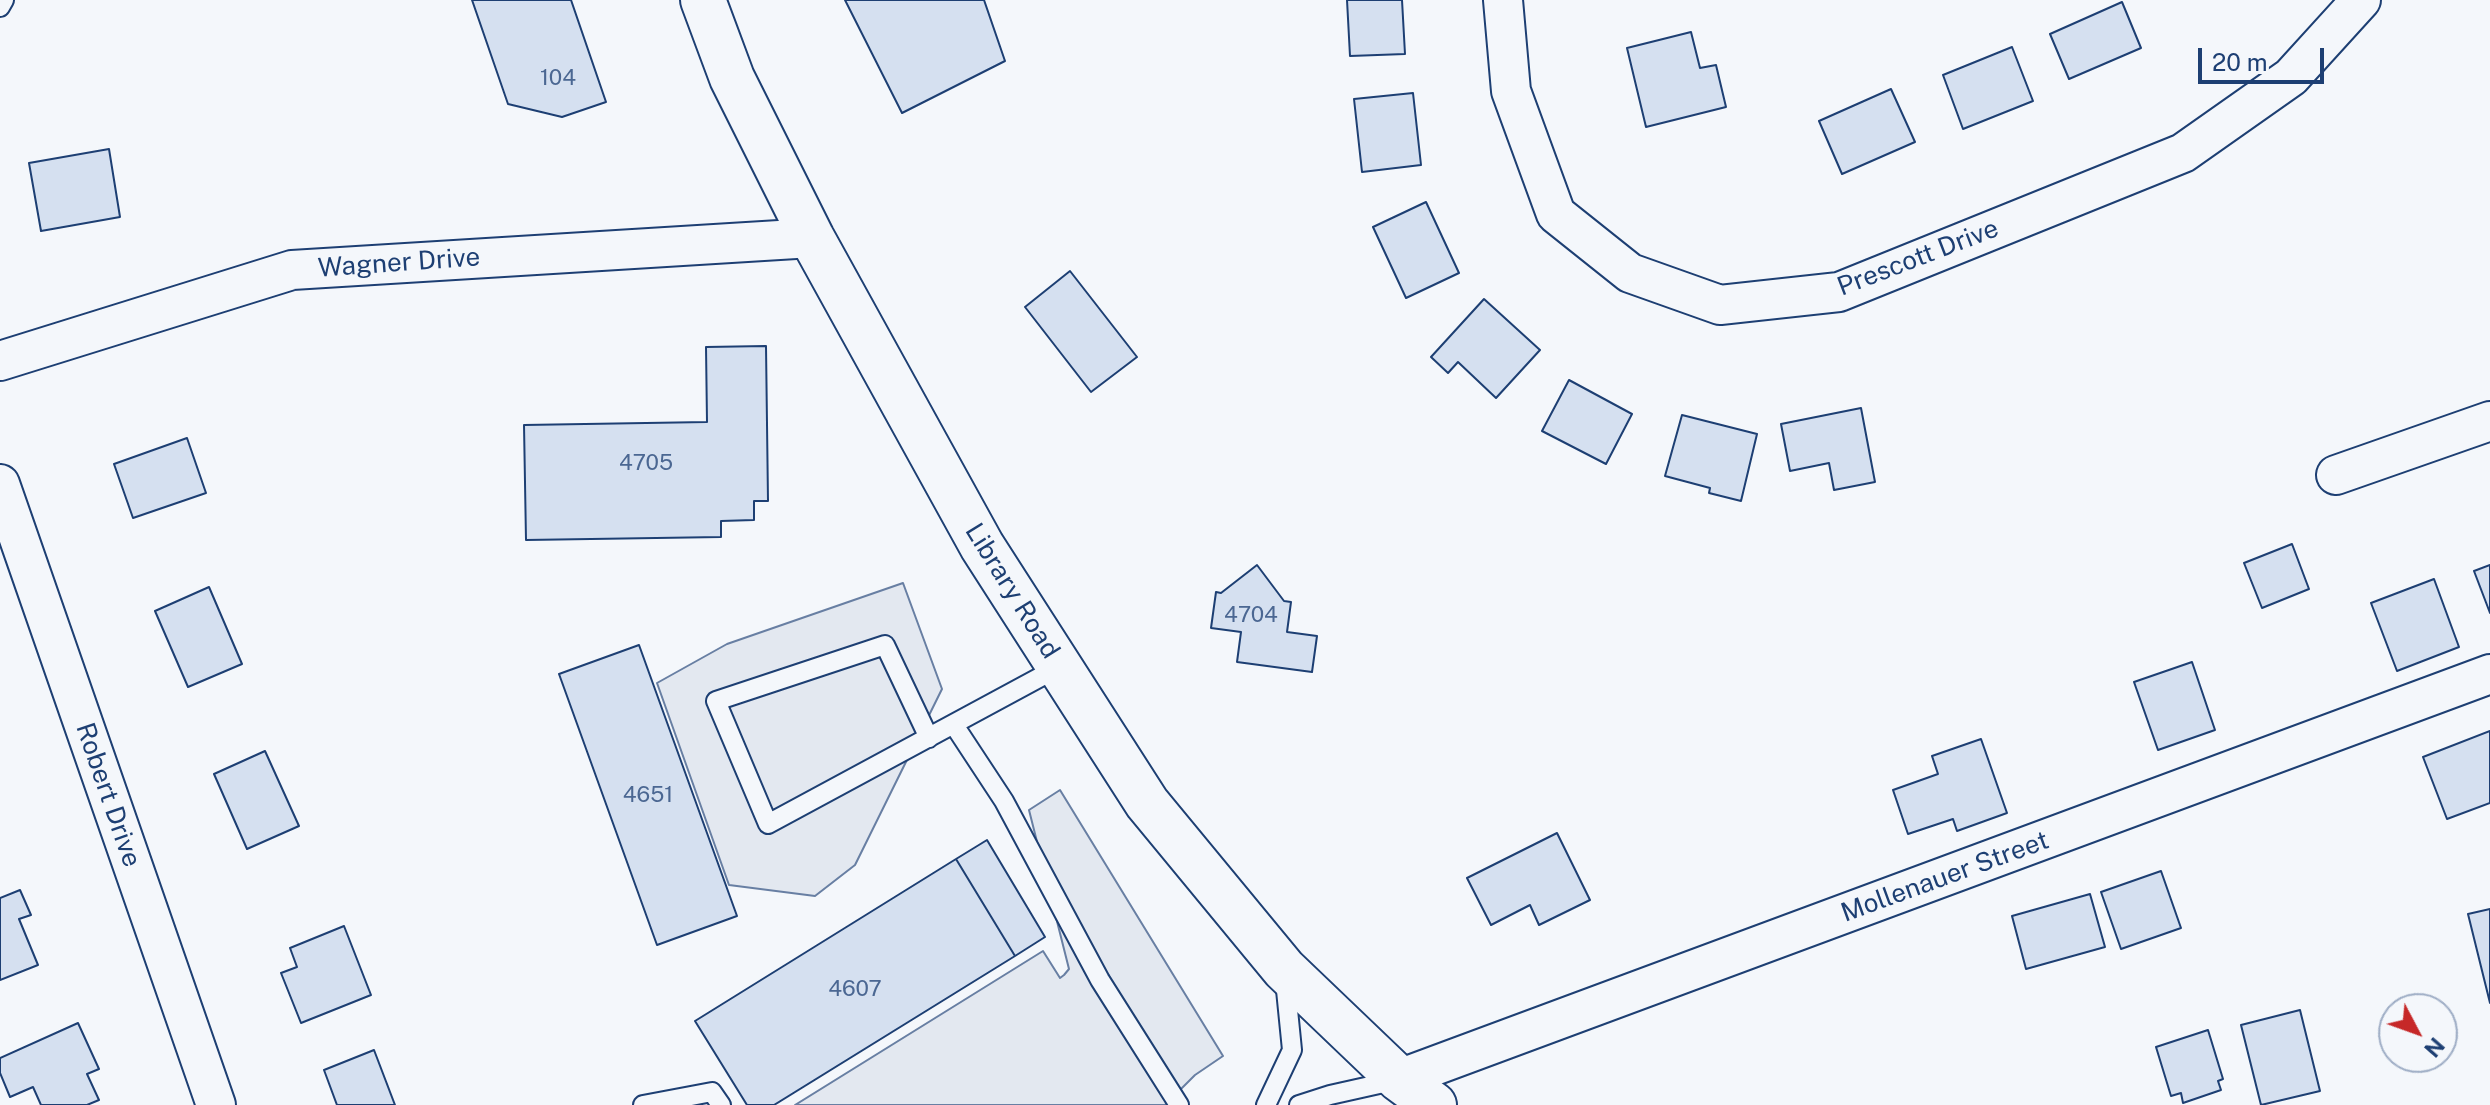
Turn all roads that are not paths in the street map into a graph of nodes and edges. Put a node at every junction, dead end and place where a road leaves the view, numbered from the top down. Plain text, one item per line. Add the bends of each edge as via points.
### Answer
1 (4, 0) edge
2 (703, 0) edge
3 (1503, 0) edge
4 (2361, 0) edge
5 (0, 7) edge
6 (812, 238) junction
7 (0, 361) edge
8 (2490, 421) edge
9 (2336, 475) dead end
10 (0, 484) edge
11 (1059, 667) junction
12 (2490, 674) edge
13 (954, 725) junction
14 (929, 738) junction
15 (1284, 969) junction
16 (1399, 1079) junction
17 (216, 1105) edge
18 (643, 1105) edge
19 (721, 1105) edge
20 (1179, 1105) edge
21 (1266, 1105) edge
22 (1299, 1105) edge
23 (1434, 1105) edge

1 - 5 lane
2 - 6 main road, Library Road via 732,78
3 - 4 street, Prescott Drive via 1511,91 1556,214 1630,273 1720,305 1839,292 2183,153 2291,77
6 - 7 street, Wagner Drive via 292,270
6 - 11 main road, Library Road via 982,546
8 - 9 street
10 - 17 street, Robert Drive
11 - 13 lane
11 - 15 main road, Library Road via 1147,803
12 - 16 street, Mollenauer Street
13 - 14 lane
13 - 20 lane via 1004,801 1100,980
14 - 14 lane via 768,824 716,701 885,645
15 - 16 main road, Library Road
15 - 21 lane via 1292,1050
16 - 22 lane
16 - 23 main road, Library Road
18 - 19 lane via 712,1092

